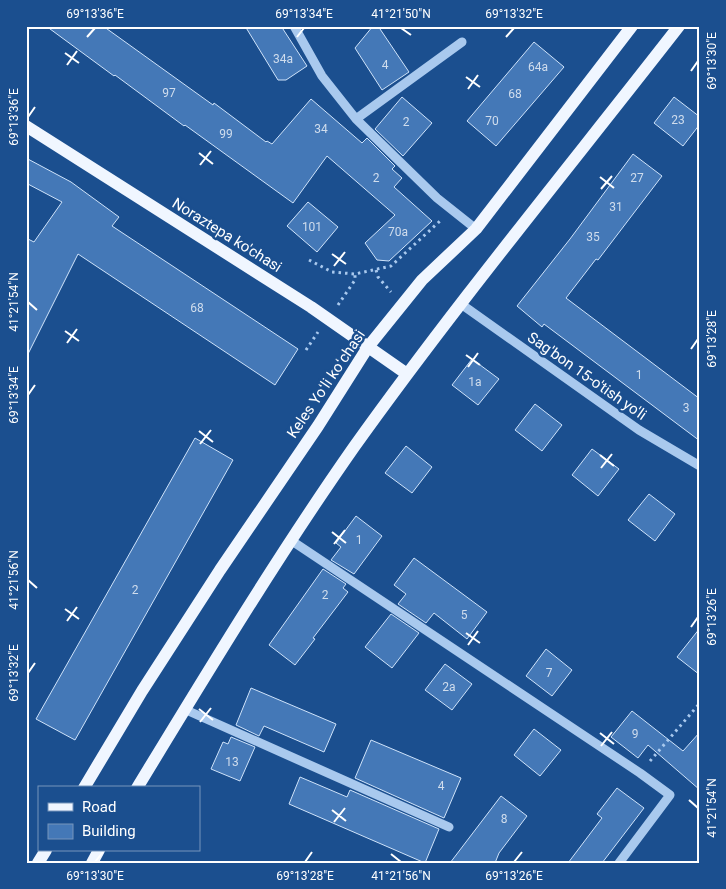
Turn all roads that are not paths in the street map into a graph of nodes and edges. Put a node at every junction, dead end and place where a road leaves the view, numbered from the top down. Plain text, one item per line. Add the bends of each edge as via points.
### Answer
1 (294, 26) edge
2 (632, 26) edge
3 (678, 26) edge
4 (462, 42) dead end
5 (356, 119) junction
6 (26, 126) edge
7 (476, 229) junction
8 (461, 304) junction
9 (368, 347) junction
10 (407, 374) junction
11 (700, 466) edge
12 (292, 541) junction
13 (184, 709) junction
14 (85, 786) edge
15 (138, 786) edge
16 (449, 827) dead end
17 (45, 852) edge
18 (38, 863) edge
19 (619, 863) edge

1 - 5 street via 322,76
2 - 7 main road, Keles Yoʻli koʻchasi
3 - 8 main road
4 - 5 street
5 - 7 street via 437,198
6 - 9 main road, Noraztepa ko'chasi
7 - 9 main road, Keles Yoʻli koʻchasi via 422,280
8 - 10 main road
8 - 11 street, Sag'bon 15-o'tish yo'li via 639,430
9 - 10 main road, Noraztepa ko'chasi
9 - 14 main road, Keles Yoʻli koʻchasi via 142,691
10 - 12 main road
12 - 13 main road
12 - 19 street via 670,795
13 - 15 main road
13 - 16 street
17 - 18 main road

